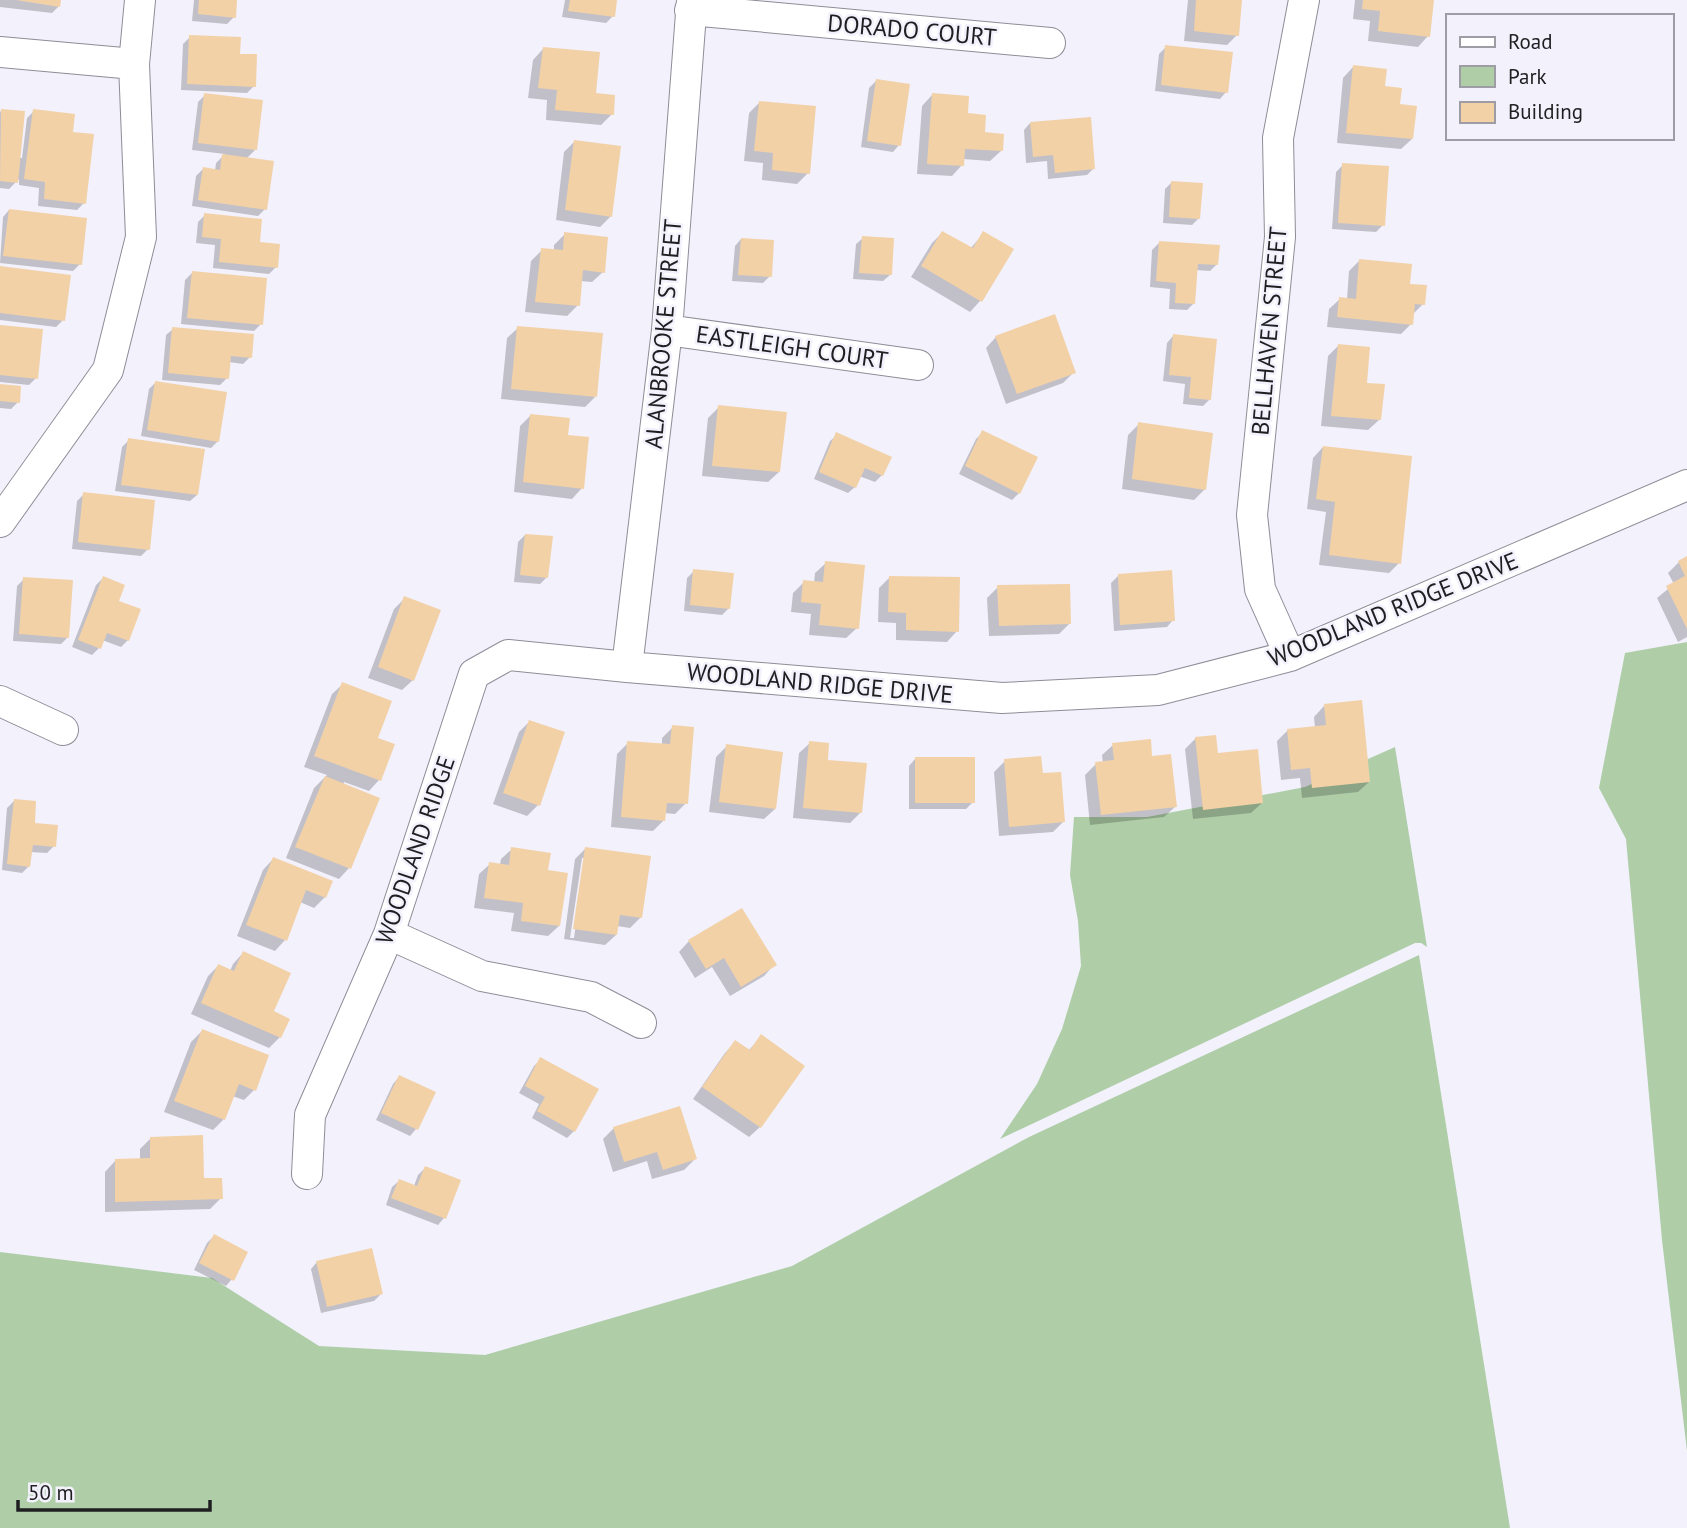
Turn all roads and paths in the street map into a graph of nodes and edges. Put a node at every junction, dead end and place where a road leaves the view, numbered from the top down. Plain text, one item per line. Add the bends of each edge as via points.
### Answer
1 (140, 0) edge
2 (1304, 0) edge
3 (691, 5) edge
4 (1050, 43) dead end
5 (0, 52) edge
6 (134, 64) junction
7 (667, 330) junction
8 (918, 365) dead end
9 (1687, 485) edge
10 (0, 523) edge
11 (1290, 656) junction
12 (627, 667) junction
13 (0, 701) edge
14 (62, 730) dead end
15 (389, 934) junction
16 (641, 1023) dead end
17 (307, 1174) dead end

1 - 6 street
2 - 11 street, BELLHAVEN STREET via 1278,138 1280,237 1252,515 1260,589
3 - 4 street, DORADO COURT
3 - 7 street, ALANBROOKE STREET
5 - 6 street
6 - 10 street via 141,237 108,370
7 - 8 street, EASTLEIGH COURT
7 - 12 street, ALANBROOKE STREET
9 - 11 street, WOODLAND RIDGE DRIVE
11 - 12 street, WOODLAND RIDGE DRIVE via 1158,690 1002,698
12 - 15 street, WOODLAND RIDGE via 508,655 474,674
13 - 14 street
15 - 16 street via 482,976 591,997
15 - 17 street, WOODLAND RIDGE via 310,1115

